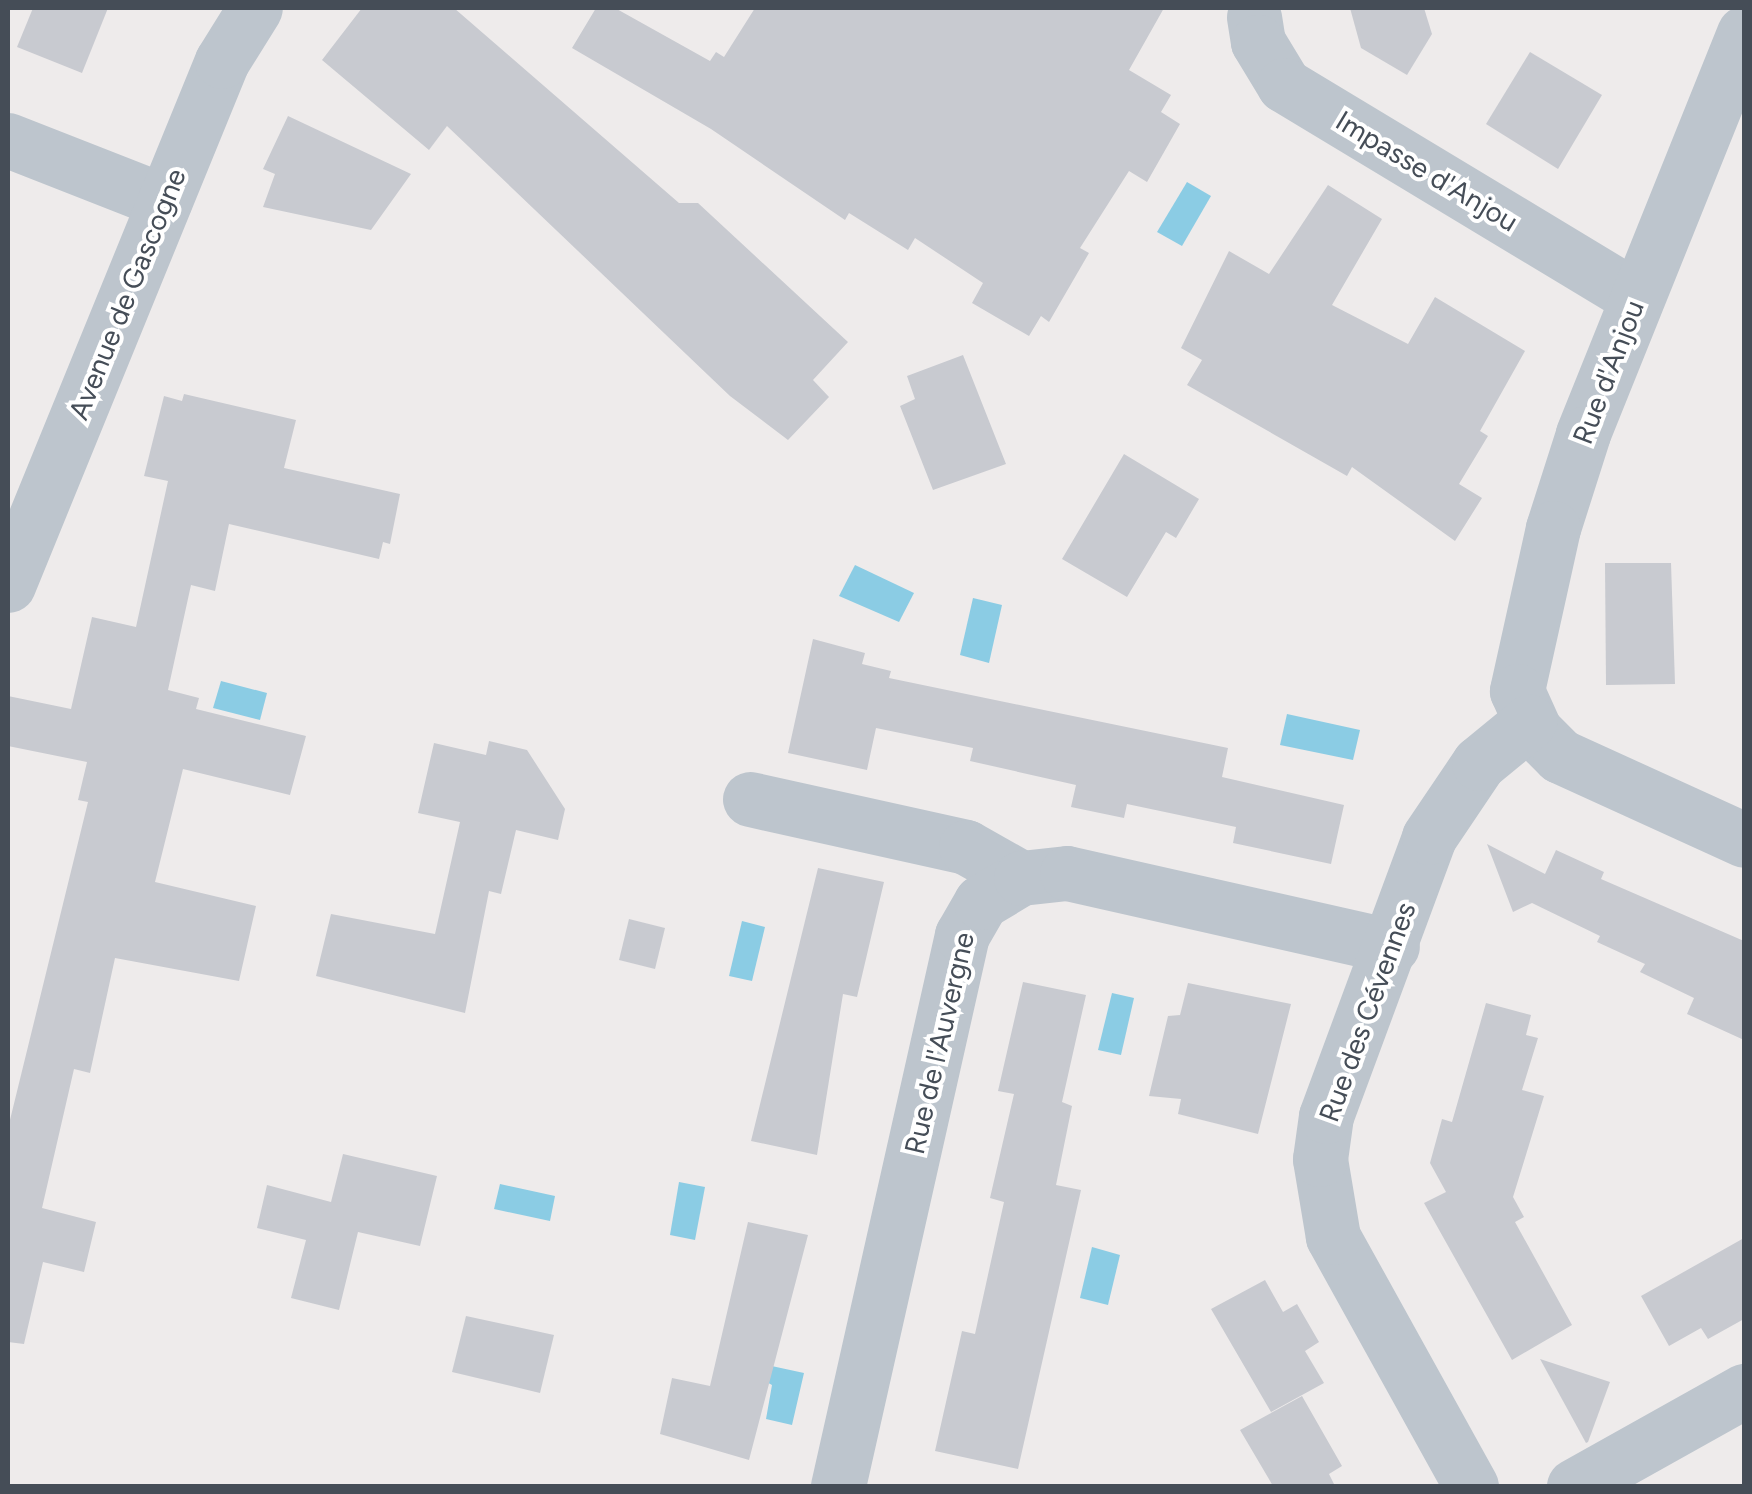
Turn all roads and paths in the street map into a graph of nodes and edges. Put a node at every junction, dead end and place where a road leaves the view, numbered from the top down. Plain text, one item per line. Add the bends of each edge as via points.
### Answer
1 (256, 8) edge
2 (1254, 17) dead end
3 (1744, 33) edge
4 (8, 140) edge
5 (164, 201) junction
6 (1636, 297) junction
7 (8, 585) edge
8 (1528, 722) junction
9 (750, 799) dead end
10 (1744, 840) edge
11 (1021, 878) junction
12 (1392, 946) junction
13 (1744, 1391) edge
14 (838, 1486) edge
15 (1471, 1486) edge
16 (1574, 1486) edge

1 - 5 street, Avenue de Gascogne via 222,61
2 - 6 street, Impasse d'Anjou via 1265,60 1284,85
3 - 6 street, Rue d'Anjou
4 - 5 street
5 - 7 street, Avenue de Gascogne
6 - 8 street, Rue d'Anjou via 1554,528 1518,681
8 - 10 street via 1560,756
8 - 12 street, Rue des Cévennes via 1479,763 1444,810
9 - 11 street via 966,847
11 - 12 street, Rue de l'Auvergne via 1067,873
11 - 14 street, Rue de l'Auvergne via 981,902 962,935
12 - 15 street, Rue des Cévennes via 1326,1116 1322,1198 1333,1237
13 - 16 street

